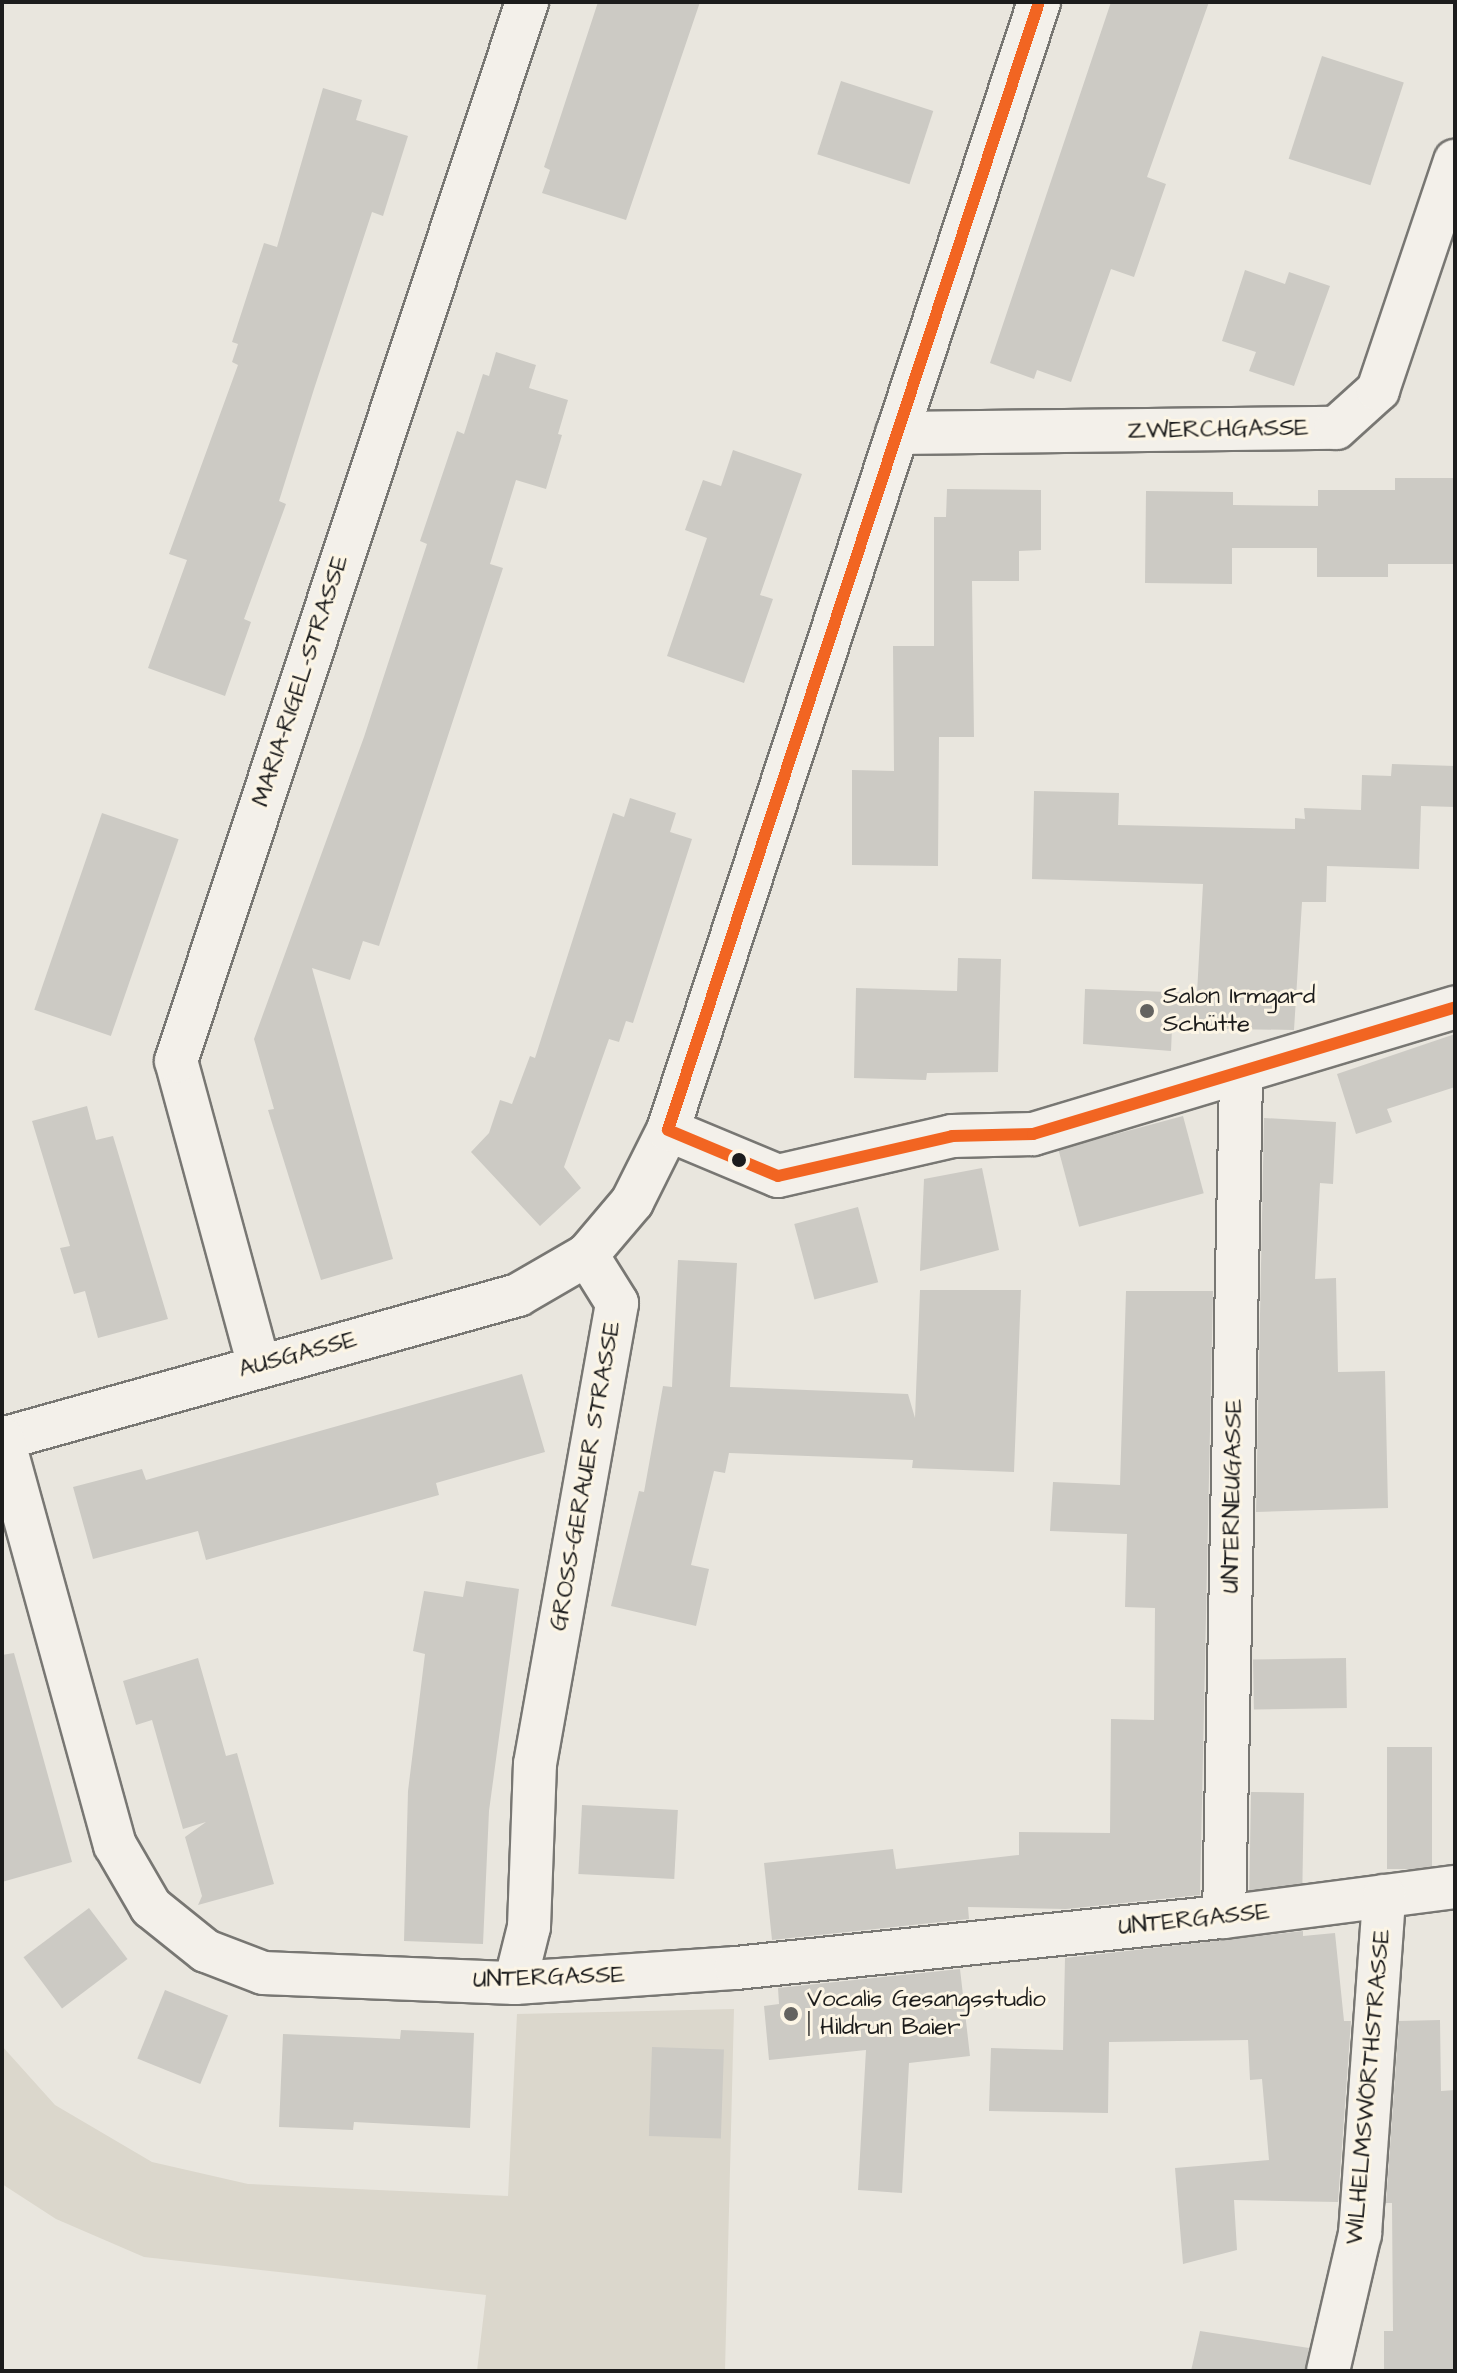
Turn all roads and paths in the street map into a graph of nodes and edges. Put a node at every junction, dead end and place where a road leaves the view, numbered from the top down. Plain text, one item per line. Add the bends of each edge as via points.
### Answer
1 (527, 2) edge
2 (1039, 2) edge
3 (1455, 161) edge
4 (897, 433) junction
5 (1455, 1007) edge
6 (1241, 1075) junction
7 (668, 1130) junction
8 (587, 1255) junction
9 (259, 1366) junction
10 (2, 1439) edge
11 (1455, 1887) edge
12 (1384, 1896) junction
13 (1224, 1917) junction
14 (515, 1983) junction
15 (1328, 2371) edge

1 - 9 street, MARIA-RIGEL-STRASSE via 176,1061
2 - 4 street
3 - 4 street, ZWERCHGASSE via 1378,390 1336,428
4 - 7 street
5 - 6 street
6 - 7 street via 1033,1134 952,1136 778,1176
6 - 13 street, UNTERNEUGASSE
7 - 8 street via 632,1202
8 - 9 street, AUSGASSE via 518,1295
8 - 14 street, GROSS-GERAUER STRASSE via 617,1303 535,1764 529,1927
9 - 10 street, AUSGASSE
10 - 14 street, UNTERGASSE via 115,1845 151,1907 206,1951 263,1973
11 - 12 street, UNTERGASSE
12 - 13 street, UNTERGASSE
12 - 15 street, WILHELMSWÖRTHSTRASSE via 1360,2234
13 - 14 street, UNTERGASSE via 736,1968

